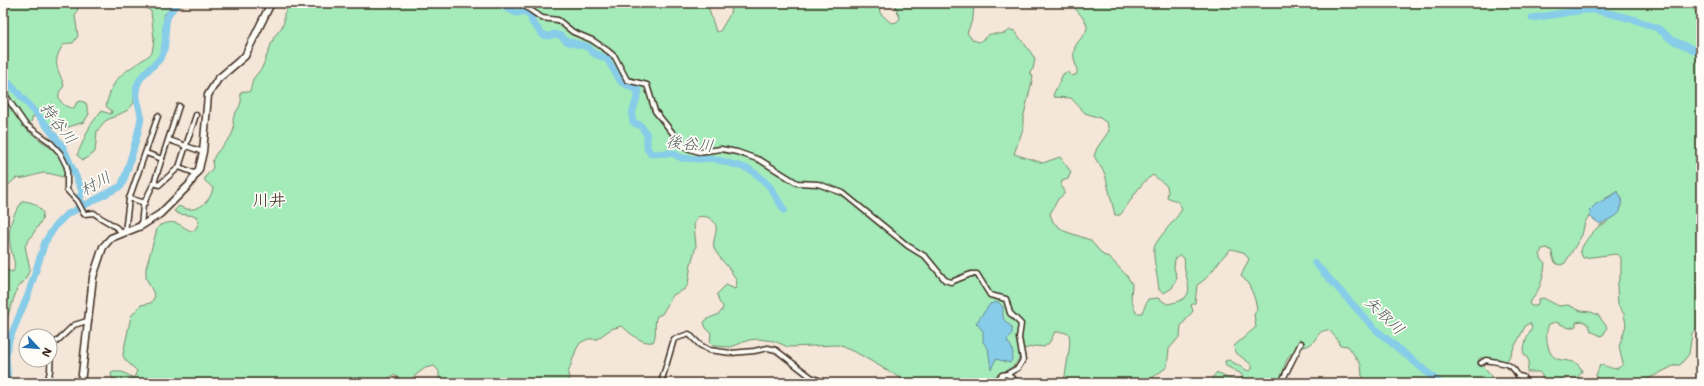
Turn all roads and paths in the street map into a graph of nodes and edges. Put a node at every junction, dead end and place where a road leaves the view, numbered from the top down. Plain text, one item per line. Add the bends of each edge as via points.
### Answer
1 (271, 3) edge
2 (520, 3) edge
3 (3, 92) edge
4 (180, 106) dead end
5 (196, 115) dead end
6 (158, 116) dead end
7 (169, 140) junction
8 (185, 146) junction
9 (203, 152) junction
10 (146, 153) junction
11 (162, 159) junction
12 (179, 167) junction
13 (196, 174) junction
14 (154, 183) junction
15 (129, 198) junction
16 (144, 203) junction
17 (141, 226) junction
18 (123, 232) junction
19 (87, 321) junction
20 (1301, 343) dead end
21 (1481, 363) dead end
22 (1006, 374) junction
23 (47, 383) edge
24 (81, 383) edge
25 (660, 383) edge
26 (826, 383) edge
27 (994, 383) edge
28 (1018, 383) edge
29 (1281, 383) edge
30 (1526, 383) edge

1 - 9 main road via 245,56 218,79 208,94
2 - 22 street via 542,18 558,20 573,32 592,40 612,54 627,80 646,85 655,111 684,148 699,152 721,149 737,152 760,160 797,183 818,184 837,190 848,196 908,246 926,257 944,280 951,282 977,274 990,295 1006,299 1010,314 1021,324 1019,338 1024,360 1018,368
3 - 18 street via 24,124 50,142 60,153 68,167 68,190 84,214 94,213
4 - 7 street
5 - 8 street
6 - 10 street
7 - 8 street
7 - 11 street
8 - 9 street
8 - 12 street
9 - 13 main road
10 - 11 street
10 - 15 street
11 - 14 street
12 - 13 street
12 - 14 street via 159,185
13 - 17 main road via 166,210
14 - 16 street
15 - 16 street
15 - 18 street
16 - 17 street
17 - 18 main road
18 - 19 main road via 111,238 103,247 93,278
19 - 23 street via 74,325 51,347
19 - 24 main road
20 - 29 street
21 - 30 street via 1486,360 1507,363
22 - 27 street
22 - 28 street
25 - 26 street via 674,339 689,334 709,350 731,353 768,348 776,350 811,377

